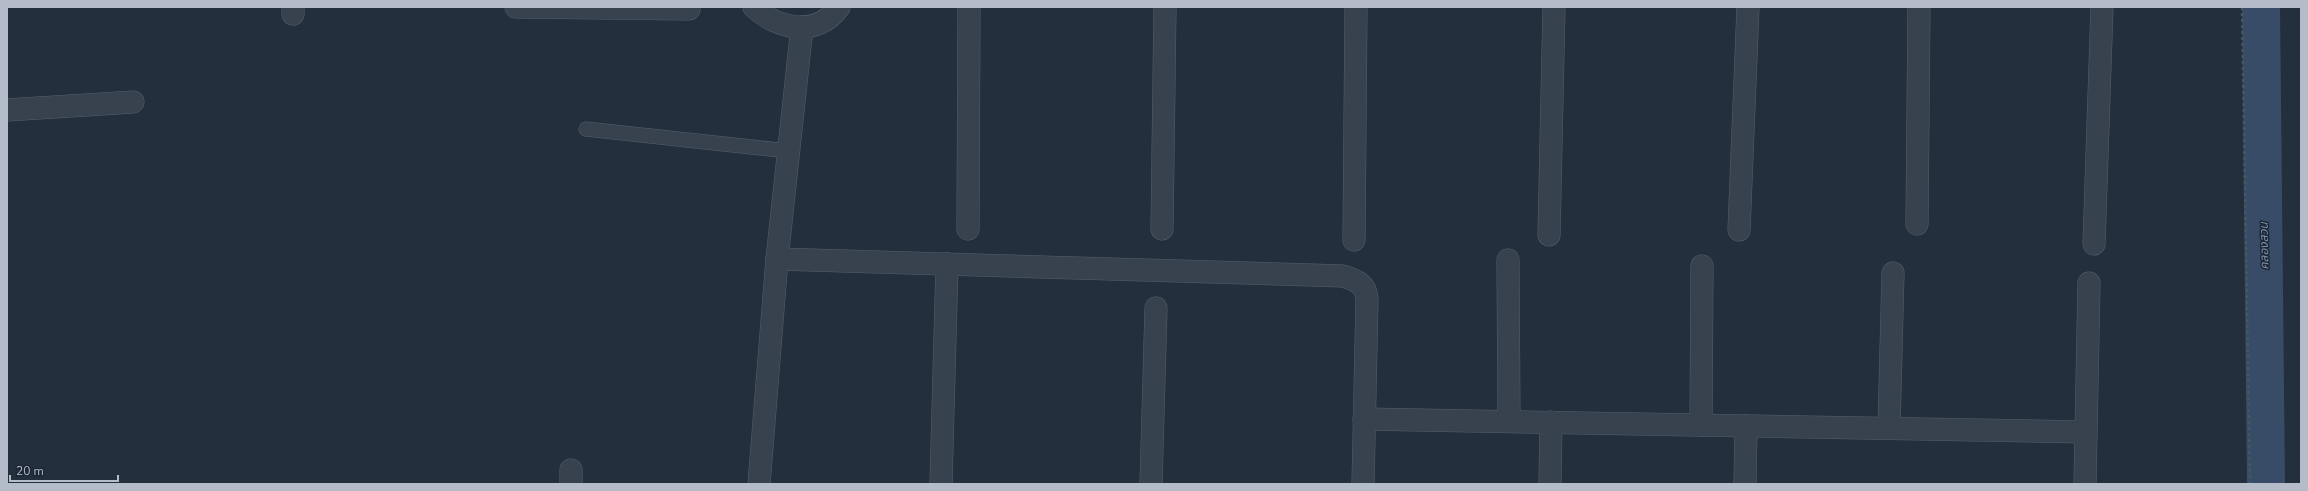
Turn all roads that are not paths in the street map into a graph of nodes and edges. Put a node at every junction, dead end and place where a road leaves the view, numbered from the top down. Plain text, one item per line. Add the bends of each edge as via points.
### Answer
1 (516, 7) edge
2 (754, 7) edge
3 (839, 7) edge
4 (969, 7) edge
5 (1165, 7) edge
6 (1356, 7) edge
7 (1554, 7) edge
8 (1748, 7) edge
9 (1919, 7) edge
10 (2102, 7) edge
11 (689, 9) dead end
12 (802, 27) junction
13 (132, 102) dead end
14 (7, 110) edge
15 (586, 129) dead end
16 (788, 152) junction
17 (1917, 224) dead end
18 (968, 229) dead end
19 (1162, 229) dead end
20 (1739, 230) dead end
21 (1549, 235) dead end
22 (1354, 240) dead end
23 (2094, 244) dead end
24 (776, 259) junction
25 (1508, 260) dead end
26 (947, 264) junction
27 (1702, 266) dead end
28 (1892, 273) dead end
29 (2089, 283) dead end
30 (1156, 308) dead end
31 (1364, 419) junction
32 (1509, 421) junction
33 (1552, 422) junction
34 (1701, 425) junction
35 (1746, 426) junction
36 (1889, 428) junction
37 (2085, 432) junction
38 (759, 484) edge
39 (941, 484) edge
40 (1151, 484) edge
41 (1363, 484) edge
42 (1550, 484) edge
43 (1745, 484) edge
44 (2084, 484) edge

1 - 11 street
2 - 12 street via 773,22 784,26
3 - 12 street via 822,21
4 - 18 street
5 - 19 street
6 - 22 street
7 - 21 street
8 - 20 street
9 - 17 street
10 - 23 street
12 - 16 street
13 - 14 street
15 - 16 lane
16 - 24 street
24 - 26 street
24 - 38 street
25 - 32 street
26 - 31 street via 1343,276 1357,280 1366,290
26 - 39 street
27 - 34 street
28 - 36 street
29 - 37 street
30 - 40 street
31 - 32 street
31 - 41 street
32 - 33 street
33 - 34 street
33 - 42 street
34 - 35 street
35 - 36 street
35 - 43 street
36 - 37 street
37 - 44 street

